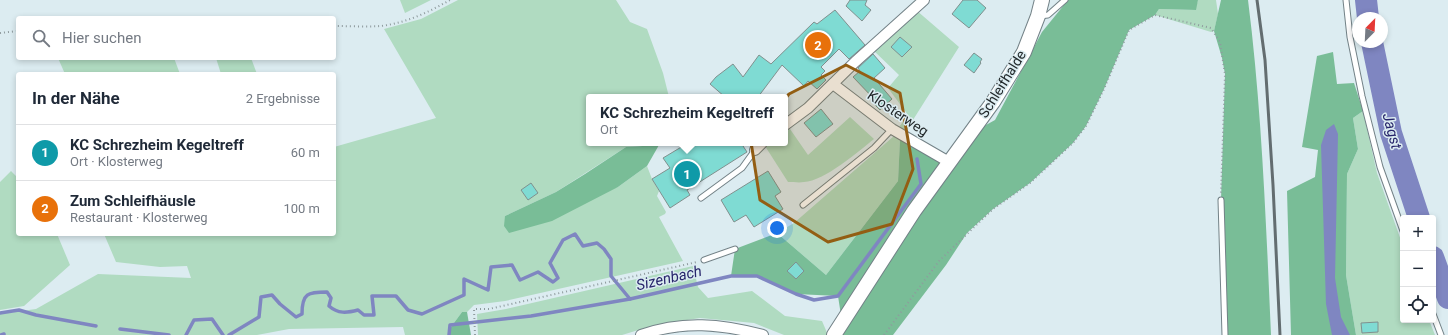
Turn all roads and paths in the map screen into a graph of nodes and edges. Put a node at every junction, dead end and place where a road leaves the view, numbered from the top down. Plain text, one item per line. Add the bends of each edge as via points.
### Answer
1 (450, 0) edge
2 (924, 0) edge
3 (1042, 0) edge
4 (1065, 0) edge
5 (1346, 0) edge
6 (1038, 16) junction
7 (336, 26) edge
8 (16, 31) edge
9 (0, 33) edge
10 (833, 84) junction
11 (788, 123) edge
12 (892, 129) junction
13 (758, 147) edge
14 (949, 162) junction
15 (701, 198) dead end
16 (1221, 200) joint
17 (803, 205) dead end
18 (1400, 223) edge
19 (735, 250) dead end
20 (704, 260) joint
21 (1436, 322) edge
22 (475, 335) edge
23 (641, 335) edge
24 (763, 335) edge
25 (834, 335) edge
26 (884, 335) edge
27 (1225, 335) edge
28 (1441, 335) edge

1 - 7 path via 428,13 400,22 380,26
2 - 10 street
3 - 6 main road, Schleifhalde
4 - 6 lane via 1048,15
5 - 18 lane via 1362,96 1380,167
6 - 14 main road, Schleifhalde via 1024,52 993,102
8 - 9 path
10 - 11 street
10 - 12 street, Klosterweg
12 - 14 street, Klosterweg
12 - 17 lane via 874,148
13 - 15 lane via 742,168
14 - 25 main road, Schleifhalde via 914,211
16 - 26 path via 1225,74 1220,42 1211,28 1155,15 1129,30 1086,126 1073,143 1030,183 993,209 939,261
16 - 27 lane
19 - 20 lane
20 - 22 path via 489,309 474,309
21 - 28 lane
23 - 24 street via 658,329 703,324 737,328

